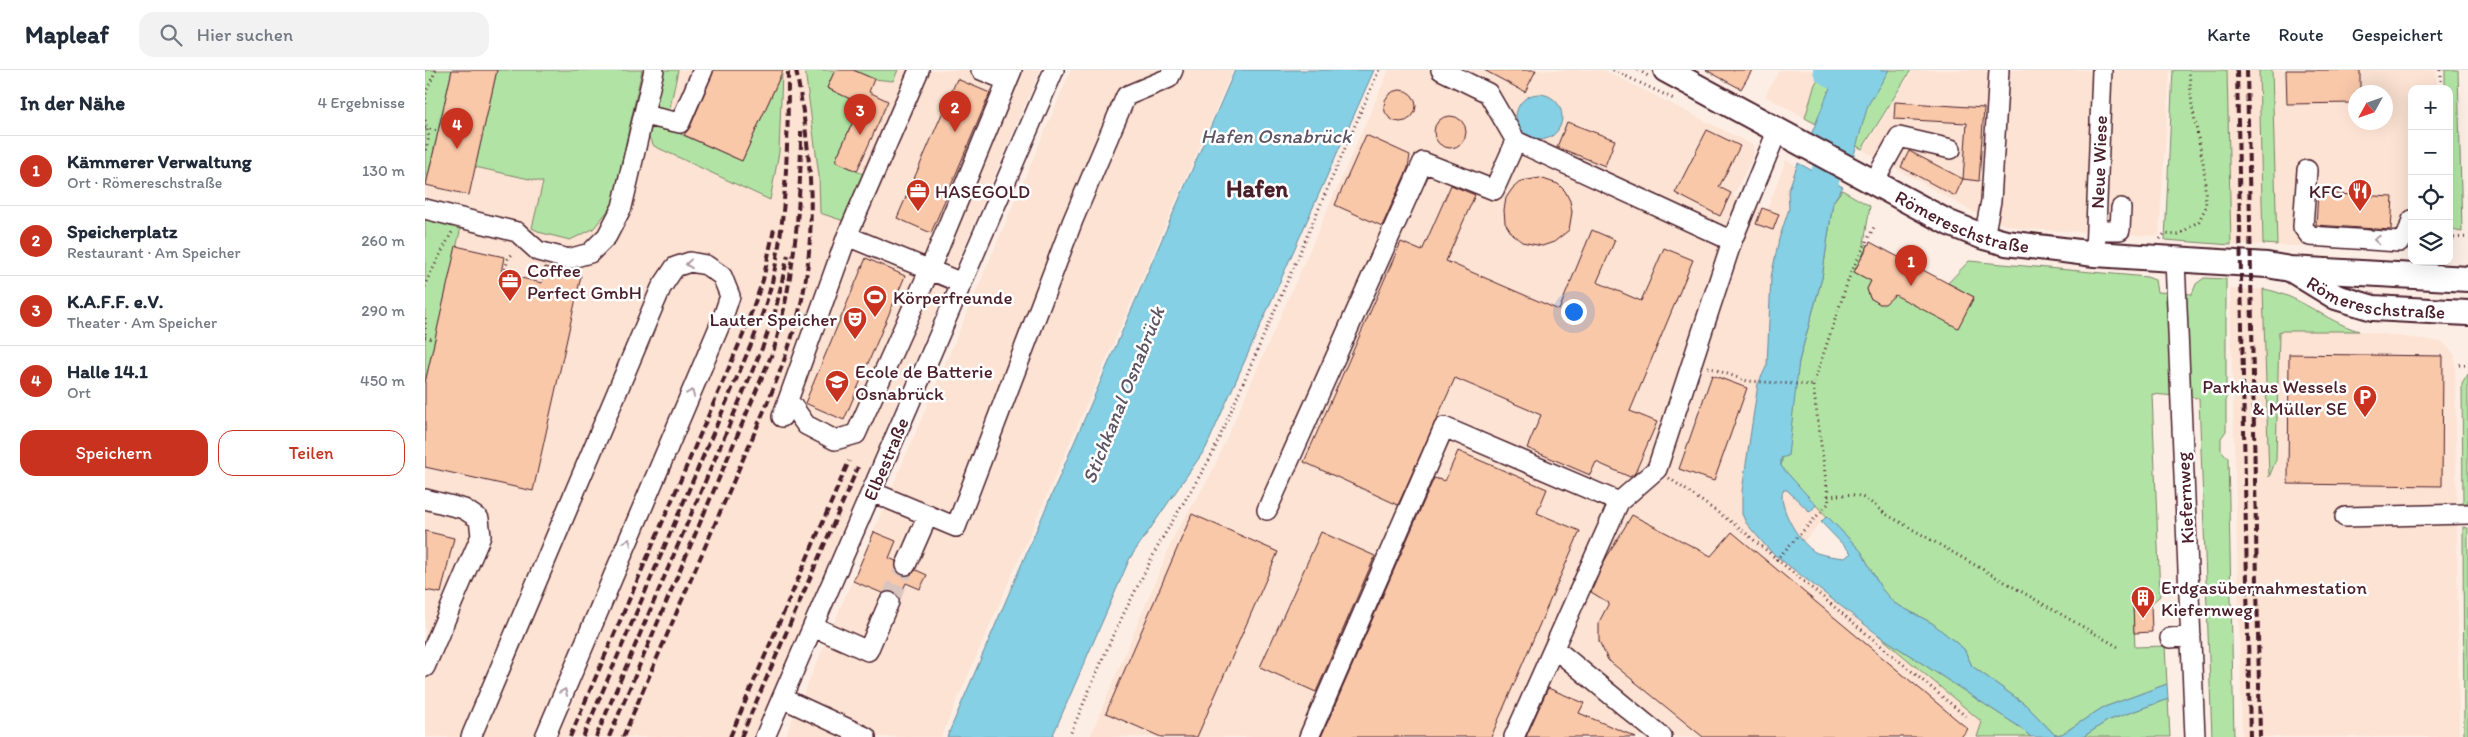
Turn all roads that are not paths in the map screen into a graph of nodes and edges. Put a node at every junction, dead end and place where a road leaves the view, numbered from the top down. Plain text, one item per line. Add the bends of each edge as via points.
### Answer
1 (654, 70) edge
2 (703, 70) edge
3 (919, 70) edge
4 (981, 70) edge
5 (1054, 70) edge
6 (1173, 70) edge
7 (1441, 70) edge
8 (1666, 70) edge
9 (1999, 70) edge
10 (2102, 70) edge
11 (1010, 76) edge
12 (645, 115) junction
13 (1778, 129) junction
14 (1516, 141) junction
15 (1951, 149) dead end
16 (2307, 170) dead end
17 (1874, 182) junction
18 (2121, 208) dead end
19 (425, 209) edge
20 (2096, 230) junction
21 (2408, 233) edge
22 (847, 236) junction
23 (1984, 237) junction
24 (1732, 241) junction
25 (2095, 254) junction
26 (2175, 260) junction
27 (930, 269) junction
28 (2290, 269) junction
29 (2468, 278) edge
30 (962, 284) junction
31 (2468, 313) edge
32 (872, 492) junction
33 (425, 499) edge
34 (1619, 502) junction
35 (1267, 510) dead end
36 (2468, 514) edge
37 (928, 515) junction
38 (2345, 517) dead end
39 (906, 565) tunnel mouth
40 (889, 602) tunnel mouth
41 (813, 627) junction
42 (2191, 636) junction
43 (2170, 638) dead end
44 (1554, 648) junction
45 (425, 667) edge
46 (782, 698) junction
47 (471, 737) edge
48 (545, 737) edge
49 (765, 737) edge
50 (866, 737) edge
51 (1309, 737) edge
52 (1514, 737) edge
53 (1662, 737) edge
54 (2195, 737) edge

1 - 12 street
2 - 12 street via 680,123
3 - 22 street
4 - 11 street
5 - 30 street, Elbestraße
6 - 37 street via 1169,78 1126,96 1073,220 956,527
7 - 14 street via 1488,93
8 - 13 main road, Römereschstraße
9 - 23 street via 1991,201
10 - 20 street, Neue Wiese
11 - 27 street
12 - 19 street via 622,207 607,236 590,252 568,259 538,251 517,232
13 - 17 main road, Römereschstraße
13 - 24 street
14 - 24 street
14 - 35 street via 1494,190 1423,162
15 - 17 street via 1899,137
21 -> 16 street via 2399,242 2310,236 2303,227
17 - 23 main road, Römereschstraße via 1949,223
18 - 20 street via 2120,230
20 - 25 street, Neue Wiese
22 - 27 street
22 - 27 street via 785,409 806,425 835,440 856,434
23 - 25 main road, Römereschstraße via 2006,244
24 - 34 street via 1657,469
25 - 26 main road, Römereschstraße
26 - 28 main road, Römereschstraße via 2267,264
26 - 42 street, Kiefernweg
27 - 30 street
28 - 29 main road, Römereschstraße
28 - 31 main road, Römereschstraße via 2335,297 2373,308
30 - 32 street, Elbestraße
32 - 37 street
32 - 41 street, Elbestraße
33 - 45 street via 464,509 479,519 481,536
34 - 44 street
34 - 51 street via 1444,427
36 - 38 street
37 - 39 street
40 - 41 street via 868,651
41 - 46 street, Elbestraße
42 - 43 street
42 - 54 street, Kiefernweg
44 - 52 street
44 - 53 street
46 - 49 street, Elbestraße
46 - 50 street
48 -> 47 street via 722,320 730,296 722,276 706,265 690,262 675,267 661,288

